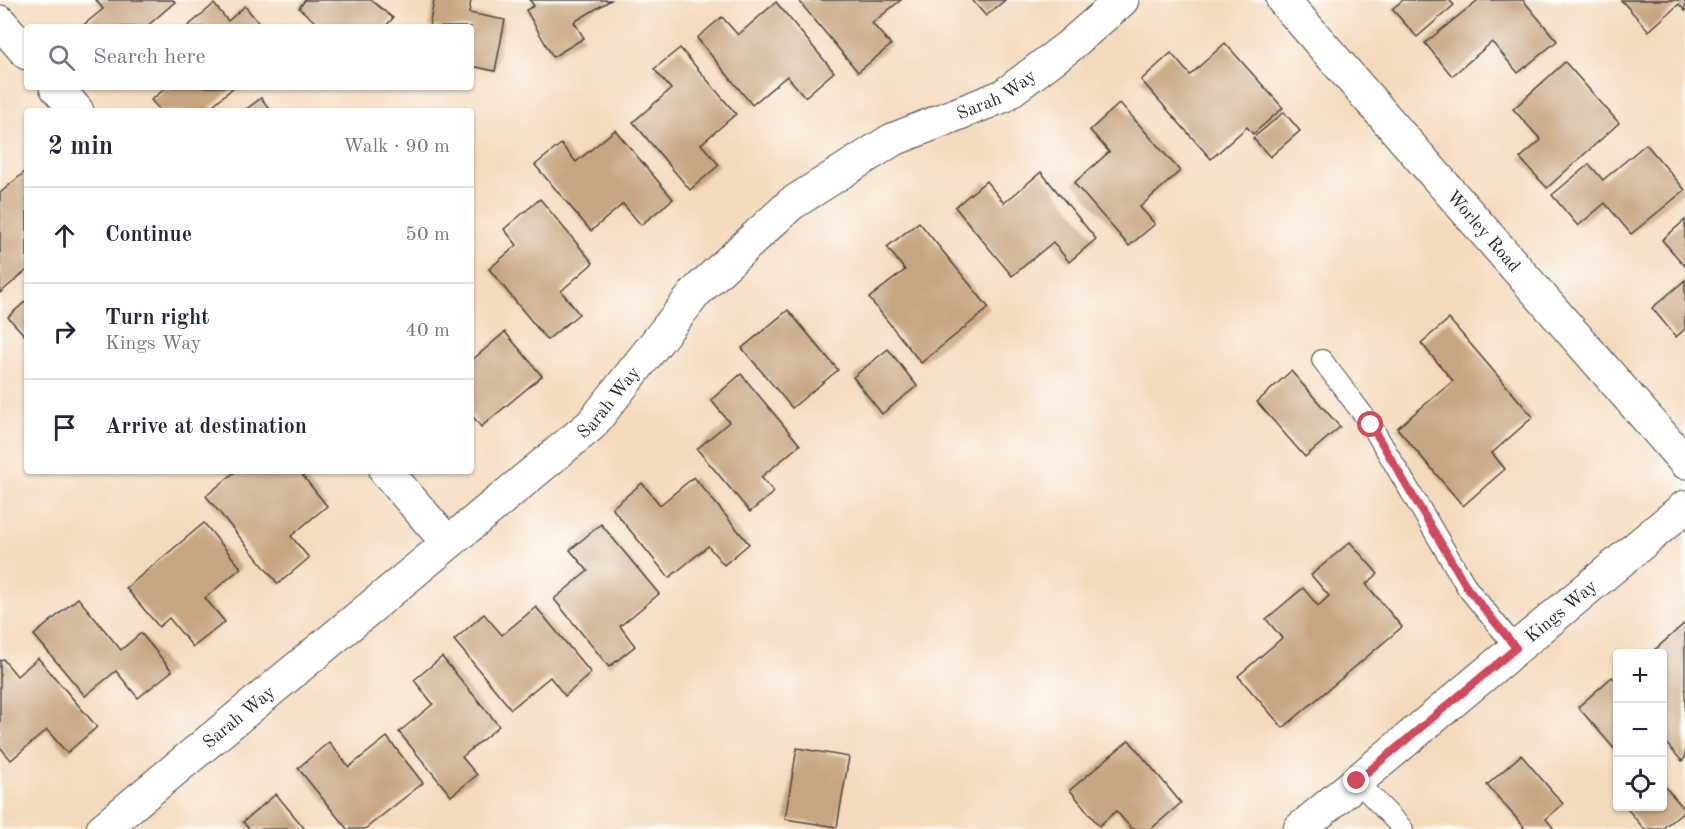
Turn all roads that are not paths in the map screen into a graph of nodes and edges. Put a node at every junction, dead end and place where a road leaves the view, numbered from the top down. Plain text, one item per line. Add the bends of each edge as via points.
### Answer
1 (1122, 0) edge
2 (1283, 0) edge
3 (0, 22) edge
4 (24, 50) edge
5 (59, 90) edge
6 (74, 108) edge
7 (1322, 360) dead end
8 (1685, 462) edge
9 (389, 474) edge
10 (1685, 507) edge
11 (447, 542) junction
12 (1516, 648) junction
13 (1357, 781) junction
14 (1312, 825) edge
15 (103, 829) edge
16 (1404, 829) edge

1 - 11 street, Sarah Way via 1068,48 1003,96 892,140 791,204 696,292 591,425
2 - 8 street, Worley Road
3 - 4 street
5 - 6 street
7 - 12 lane via 1371,425 1468,589
9 - 11 street
10 - 12 street, Kings Way
11 - 15 street, Sarah Way
12 - 13 street, Kings Way
13 - 14 street, Kings Way
13 - 16 lane

